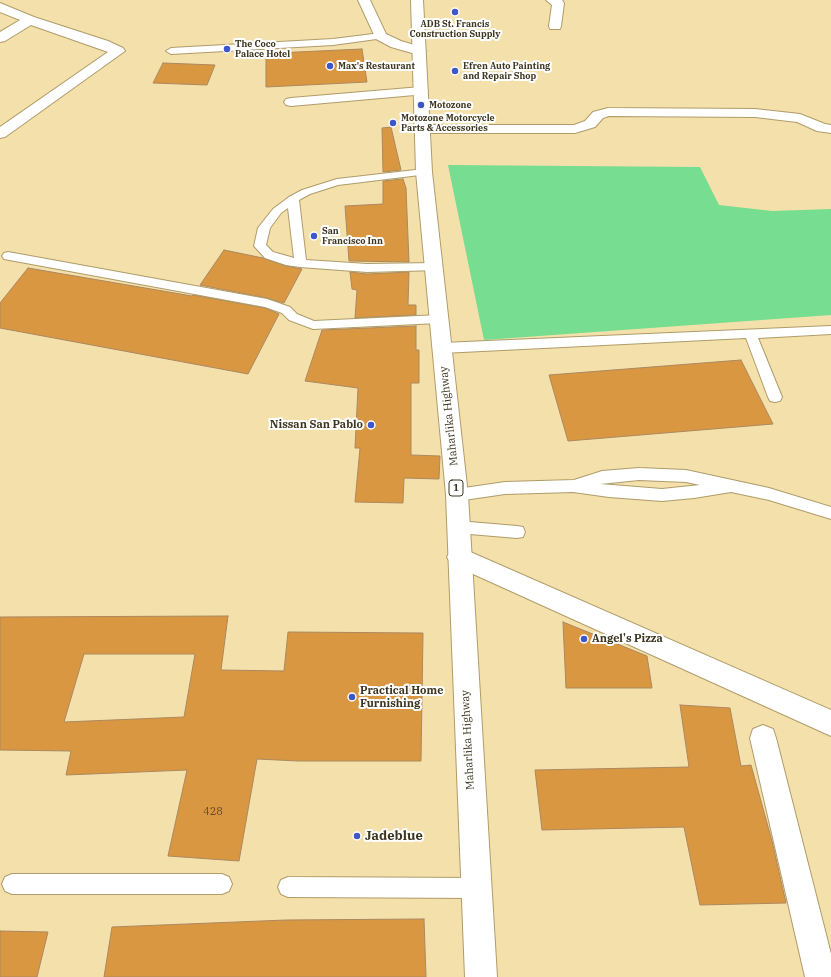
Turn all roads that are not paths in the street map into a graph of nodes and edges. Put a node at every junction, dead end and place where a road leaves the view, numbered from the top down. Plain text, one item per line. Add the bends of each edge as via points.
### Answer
1 (364, 0) edge
2 (417, 0) edge
3 (552, 0) edge
4 (0, 7) edge
5 (30, 20) junction
6 (555, 26) dead end
7 (381, 36) junction
8 (0, 38) edge
9 (171, 50) dead end
10 (419, 52) junction
11 (421, 91) junction
12 (291, 102) dead end
13 (422, 129) junction
14 (831, 129) edge
15 (0, 134) edge
16 (424, 172) junction
17 (293, 199) junction
18 (8, 256) dead end
19 (300, 263) junction
20 (434, 267) junction
21 (439, 319) junction
22 (831, 330) edge
23 (750, 333) junction
24 (442, 348) junction
25 (775, 397) dead end
26 (457, 495) junction
27 (831, 512) edge
28 (458, 527) junction
29 (517, 532) dead end
30 (459, 558) junction
31 (831, 723) edge
32 (763, 738) dead end
33 (12, 884) dead end
34 (222, 884) dead end
35 (288, 887) dead end
36 (476, 888) junction
37 (481, 977) edge
38 (821, 977) edge

1 - 7 street
2 - 10 street, Maharlika Highway / 1
3 - 6 street via 558,3
4 - 5 street
5 - 8 street
5 - 15 street via 118,51
7 - 9 lane via 333,42
7 - 10 street
10 - 11 street, Maharlika Highway / 1
11 - 12 street
11 - 13 street, Maharlika Highway / 1
13 - 14 street via 576,129 590,124 598,115 608,112 755,113 800,118 822,128
13 - 16 street, Maharlika Highway / 1
16 - 17 lane via 337,182
16 - 20 street, Maharlika Highway / 1
17 - 19 lane
17 - 19 lane via 277,211 264,228 260,246 269,255
18 - 21 lane via 267,302 313,325
19 - 20 lane via 367,268
20 - 21 street, Maharlika Highway / 1
21 - 24 street, Maharlika Highway / 1
22 - 23 lane
23 - 24 lane
23 - 25 lane
24 - 26 street, Maharlika Highway / 1
26 - 27 lane via 505,488 574,486 662,495 731,486
26 - 28 street, Maharlika Highway / 1
28 - 29 lane
28 - 30 street, Maharlika Highway / 1
30 - 31 street
30 - 36 street, Maharlika Highway / 1
32 - 38 street
33 - 34 lane
35 - 36 lane
36 - 37 street, Maharlika Highway / 1

